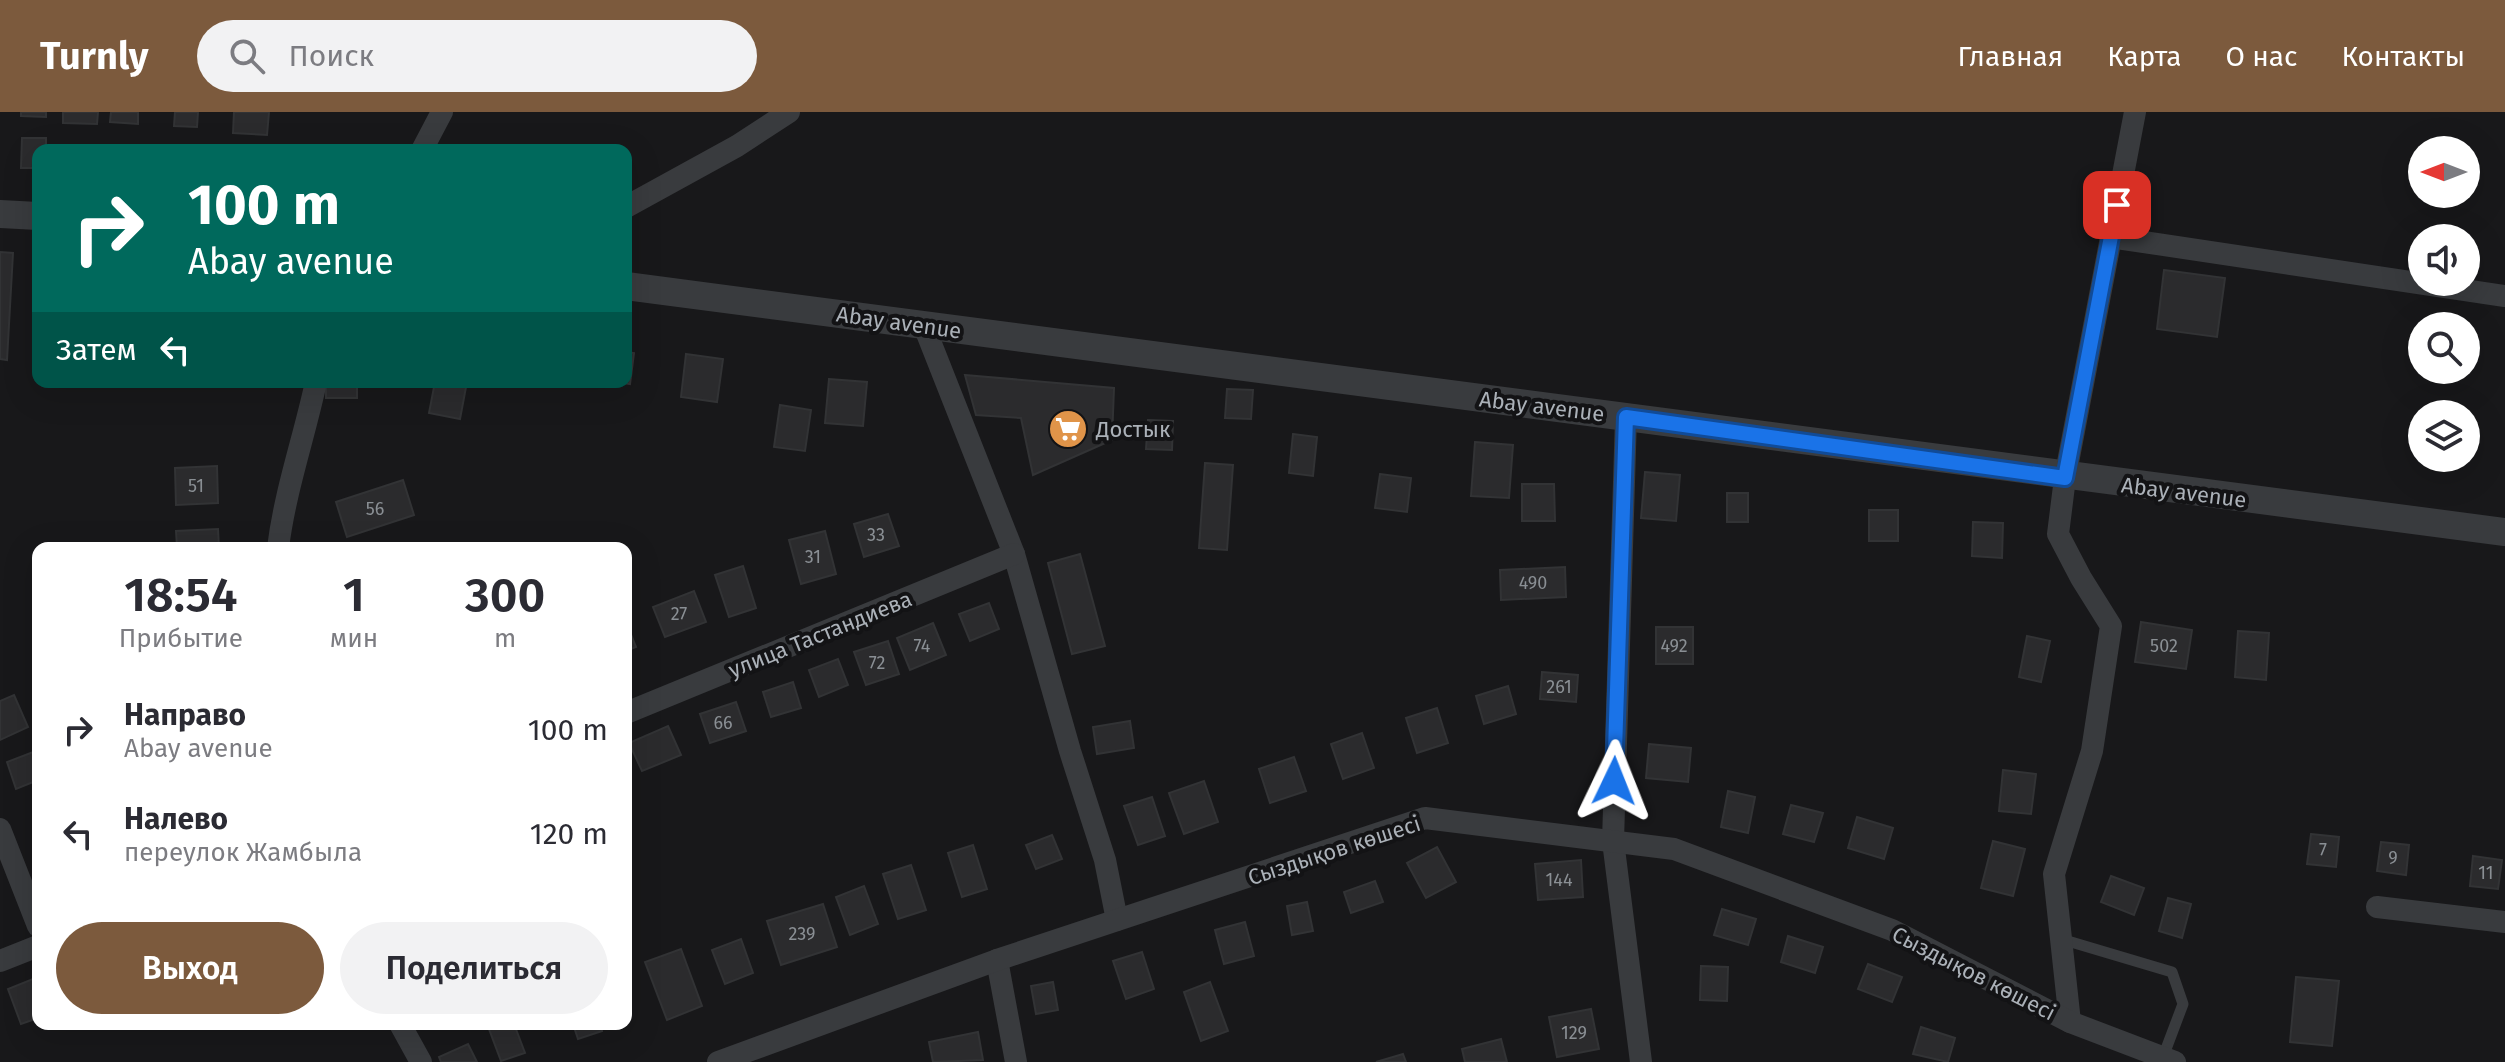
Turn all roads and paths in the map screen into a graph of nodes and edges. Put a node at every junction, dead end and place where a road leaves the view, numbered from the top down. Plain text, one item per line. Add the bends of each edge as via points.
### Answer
1 (442, 112) edge
2 (789, 112) edge
3 (2135, 112) edge
4 (425, 144) edge
5 (632, 204) edge
6 (0, 214) edge
7 (32, 216) edge
8 (2110, 237) junction
9 (632, 287) edge
10 (2505, 296) edge
11 (924, 326) junction
12 (315, 388) edge
13 (1626, 417) junction
14 (2065, 478) junction
15 (2505, 532) edge
16 (279, 542) edge
17 (1014, 554) junction
18 (632, 711) edge
19 (0, 829) edge
20 (1613, 841) junction
21 (2377, 907) dead end
22 (32, 911) edge
23 (1117, 920) junction
24 (2505, 922) edge
25 (2060, 938) junction
26 (32, 948) edge
27 (997, 960) junction
28 (0, 961) edge
29 (2070, 1022) junction
30 (403, 1030) edge
31 (2169, 1060) edge
32 (421, 1062) edge
33 (718, 1062) edge
34 (1016, 1062) edge
35 (1641, 1062) edge

1 - 4 street
2 - 5 street
3 - 8 street
6 - 7 street
8 - 10 street
8 - 14 street
9 - 11 street, Abay avenue
11 - 13 street, Abay avenue
11 - 17 street
12 - 16 street
13 - 14 street, Abay avenue
13 - 20 street
14 - 15 street, Abay avenue
14 - 25 street via 2058,534 2111,626 2092,751 2054,874
17 - 18 street, улица Тастандиева
17 - 23 street via 1105,860
19 - 22 street
20 - 23 street, Сыздықов көшесі via 1425,818
20 - 29 street, Сыздықов көшесі via 1674,849 1892,930
20 - 35 street
21 - 24 street
23 - 27 street, Сыздықов көшесі
25 - 29 street
25 - 31 lane via 2172,972 2183,1004
26 - 28 street
27 - 33 street, Сыздықов көшесі
27 - 34 street
29 - 31 street, Сыздықов көшесі
30 - 32 street

